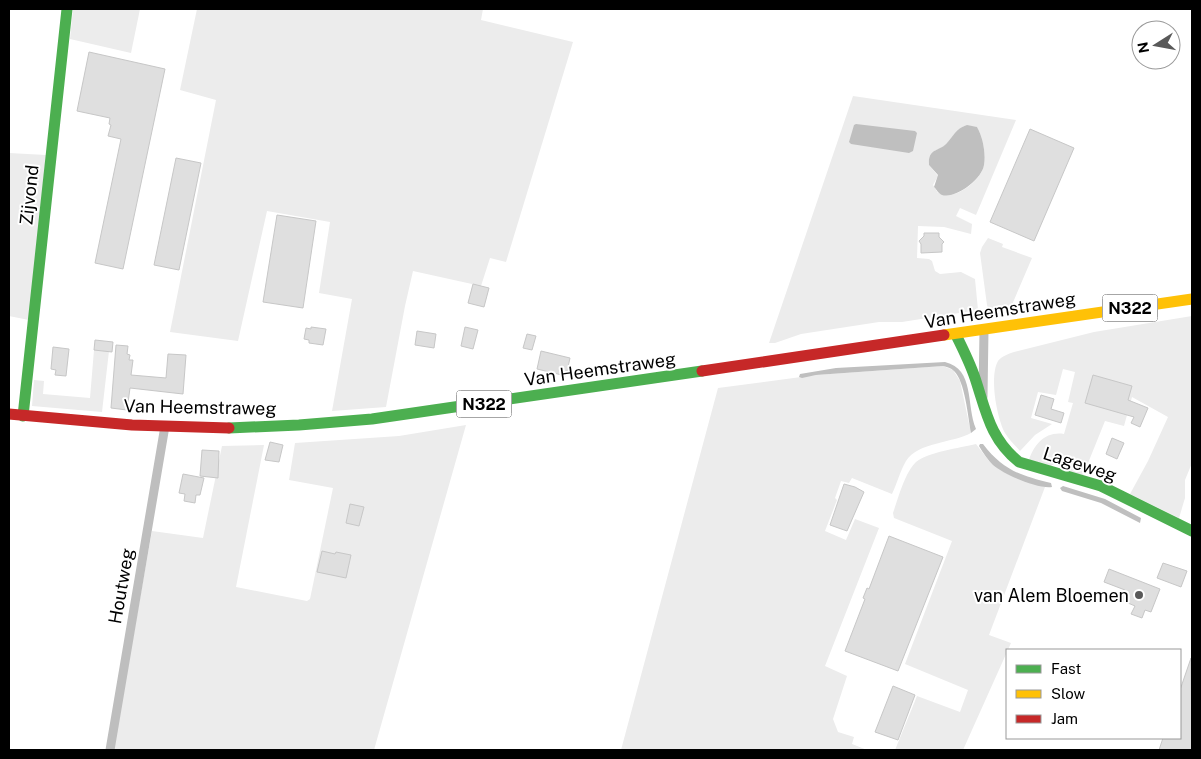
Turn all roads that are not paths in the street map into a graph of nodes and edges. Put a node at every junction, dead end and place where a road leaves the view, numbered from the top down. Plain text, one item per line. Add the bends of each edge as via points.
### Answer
1 (67, 9) edge
2 (1192, 299) edge
3 (984, 330) junction
4 (956, 335) junction
5 (983, 405) junction
6 (9, 414) edge
7 (23, 416) junction
8 (165, 426) junction
9 (1192, 531) edge
10 (110, 750) edge

1 - 7 main road, Zijvond
2 - 3 main road, Van Heemstraweg / N322
3 - 4 main road, Van Heemstraweg / N322
3 - 5 street, Lageweg
4 - 5 main road, Lageweg
4 - 8 main road, Van Heemstraweg / N322 via 372,419 253,428
5 - 9 main road, Lageweg via 999,444 1018,462 1101,486
6 - 7 main road, Van Heemstraweg / N322
7 - 8 main road, Van Heemstraweg / N322
8 - 10 street, Houtweg

